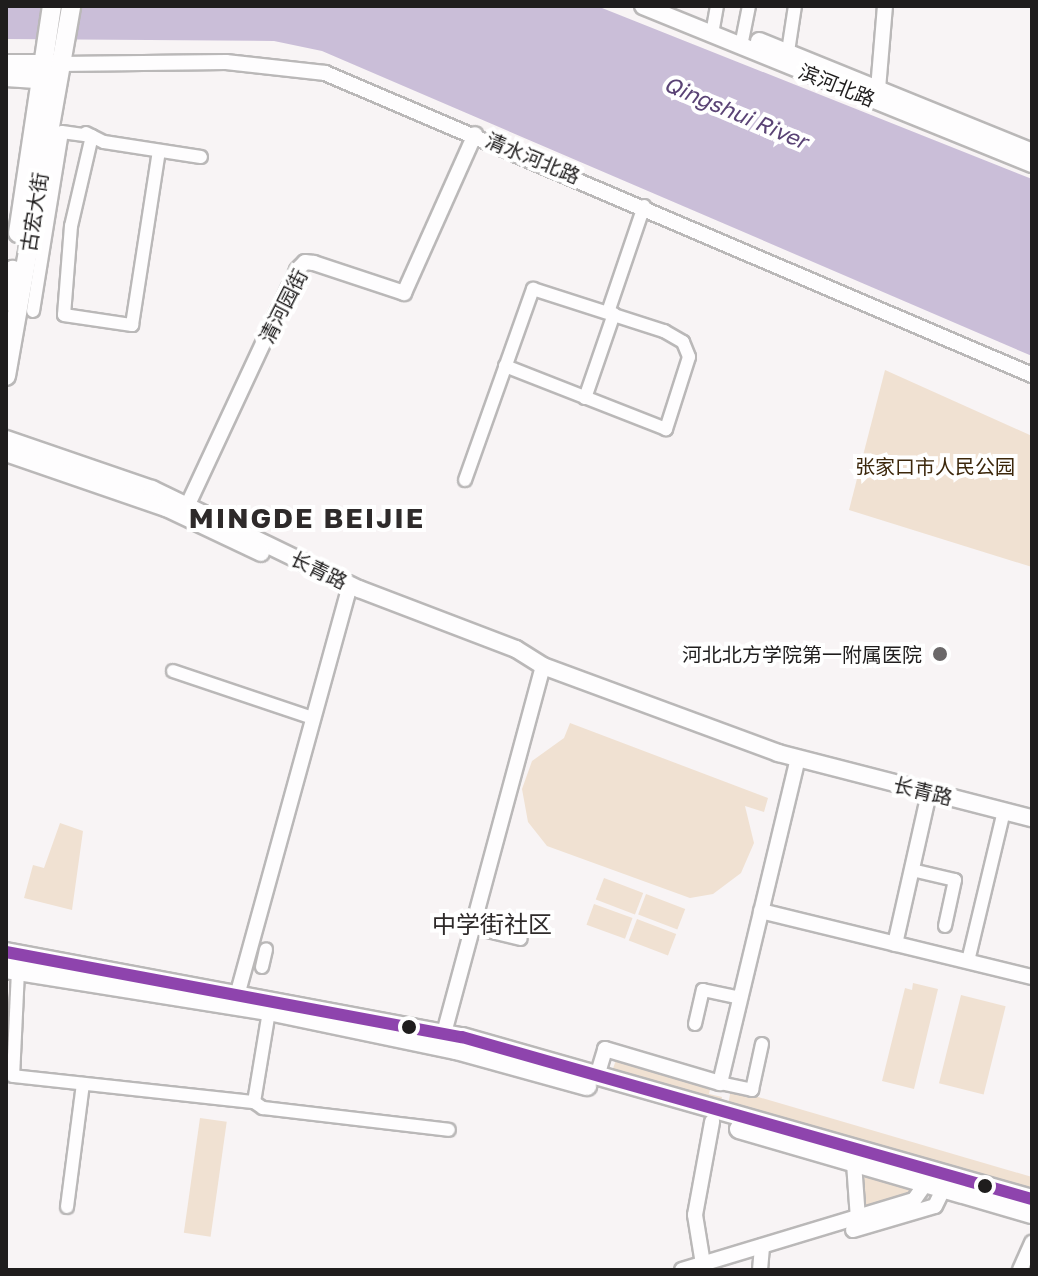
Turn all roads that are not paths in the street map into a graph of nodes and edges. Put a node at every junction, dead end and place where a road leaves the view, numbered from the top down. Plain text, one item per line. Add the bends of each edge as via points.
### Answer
1 (52, 6) edge
2 (71, 6) edge
3 (643, 6) edge
4 (672, 6) edge
5 (717, 6) edge
6 (749, 6) edge
7 (795, 6) edge
8 (885, 6) edge
9 (714, 29) junction
10 (743, 41) junction
11 (787, 59) junction
12 (6, 64) edge
13 (51, 64) junction
14 (6, 77) edge
15 (878, 96) junction
16 (48, 127) junction
17 (475, 134) junction
18 (92, 136) junction
19 (159, 151) junction
20 (1032, 152) edge
21 (201, 157) dead end
22 (1032, 164) edge
23 (644, 206) junction
24 (40, 221) junction
25 (71, 226) junction
26 (6, 302) edge
27 (33, 311) dead end
28 (611, 313) junction
29 (505, 366) junction
30 (8, 371) edge
31 (1032, 375) edge
32 (6, 391) edge
33 (585, 398) junction
34 (6, 427) edge
35 (6, 439) edge
36 (31, 446) junction
37 (6, 453) edge
38 (465, 480) dead end
39 (185, 510) junction
40 (348, 590) junction
41 (543, 666) junction
42 (173, 671) dead end
43 (313, 718) junction
44 (798, 759) junction
45 (929, 793) junction
46 (1004, 811) junction
47 (1032, 818) edge
48 (286, 839) dead end
49 (275, 868) junction
50 (912, 870) junction
51 (271, 899) dead end
52 (761, 911) junction
53 (945, 926) dead end
54 (471, 927) junction
55 (521, 939) dead end
56 (895, 944) junction
57 (6, 952) edge
58 (249, 953) junction
59 (264, 958) dead end
60 (968, 961) junction
61 (12, 970) edge
62 (1032, 977) edge
63 (238, 992) junction
64 (740, 998) junction
65 (263, 1006) junction
66 (695, 1024) dead end
67 (444, 1033) junction
68 (762, 1044) dead end
69 (504, 1056) junction
70 (597, 1076) junction
71 (720, 1083) junction
72 (83, 1084) junction
73 (254, 1102) junction
74 (712, 1122) junction
75 (449, 1130) dead end
76 (854, 1163) junction
77 (939, 1179) junction
78 (1032, 1199) edge
79 (67, 1207) dead end
80 (1032, 1214) edge
81 (858, 1219) junction
82 (1032, 1243) edge
83 (763, 1249) junction
84 (704, 1268) edge
85 (682, 1270) edge
86 (760, 1270) edge
87 (1020, 1270) edge

1 - 13 main road
2 - 13 main road
3 - 9 main road, 滨河北路
4 - 9 main road, 滨河北路
5 - 9 street
6 - 10 street
7 - 11 street
8 - 15 street
9 - 10 main road, 滨河北路
10 - 11 main road, 滨河北路
11 - 15 main road, 滨河北路
12 - 13 main road, 清水河北路
13 - 14 main road, 清水河北路
13 - 16 main road, 古宏大街
13 - 17 street, 清水河北路 via 226,62 293,67 364,86
13 - 26 main road, 古宏大街
15 - 20 main road, 滨河北路
15 - 22 main road, 滨河北路
16 - 18 street
16 - 24 main road, 古宏大街
17 - 23 street, 清水河北路
17 - 39 street, 清河园街 via 404,293 314,263 305,262 297,270
18 - 19 street
18 - 24 street via 62,132
18 - 25 street
19 - 21 street
19 - 25 street via 132,325 64,315
23 - 28 street
23 - 31 street, 清水河北路
24 - 25 street
24 - 27 street
24 - 30 main road, 古宏大街
28 - 29 street via 533,289
28 - 33 street
28 - 33 street via 683,342 689,366 666,429
29 - 33 street
29 - 38 street
30 - 32 main road
34 - 36 main road via 16,440
35 - 36 main road, 长青路
36 - 39 main road, 长青路
37 - 39 main road, 长青路
39 - 40 main road, 长青路
40 - 41 main road, 长青路 via 516,649
40 - 43 street
41 - 44 main road, 长青路
41 - 54 street
42 - 43 street
43 - 49 street
44 - 45 main road, 长青路
44 - 52 street
45 - 46 main road, 长青路
45 - 50 street
46 - 47 main road, 长青路
46 - 60 street
48 - 49 street
49 - 51 street
49 - 58 street
50 - 53 street via 955,880
50 - 56 street
52 - 56 street
52 - 64 street
54 - 55 street
54 - 67 street
56 - 60 street
57 - 63 main road
58 - 59 street
58 - 63 street
60 - 62 street
61 - 65 main road
61 - 72 street via 13,1076
63 - 65 main road
64 - 66 street via 703,990
64 - 71 street
65 - 67 main road
65 - 69 main road
65 - 73 street
67 - 69 main road
68 - 71 street via 752,1090
69 - 70 main road
69 - 74 main road
70 - 71 street via 605,1049
70 - 77 main road
72 - 73 street
72 - 79 street
73 - 75 street via 263,1108
74 - 76 main road
74 - 84 street via 695,1215
76 - 77 main road
76 - 81 street
77 - 78 main road
77 - 80 main road
77 - 81 street via 914,1200
77 - 83 street via 935,1206
81 - 83 street
82 - 87 street
83 - 84 street
83 - 86 street
84 - 85 street

